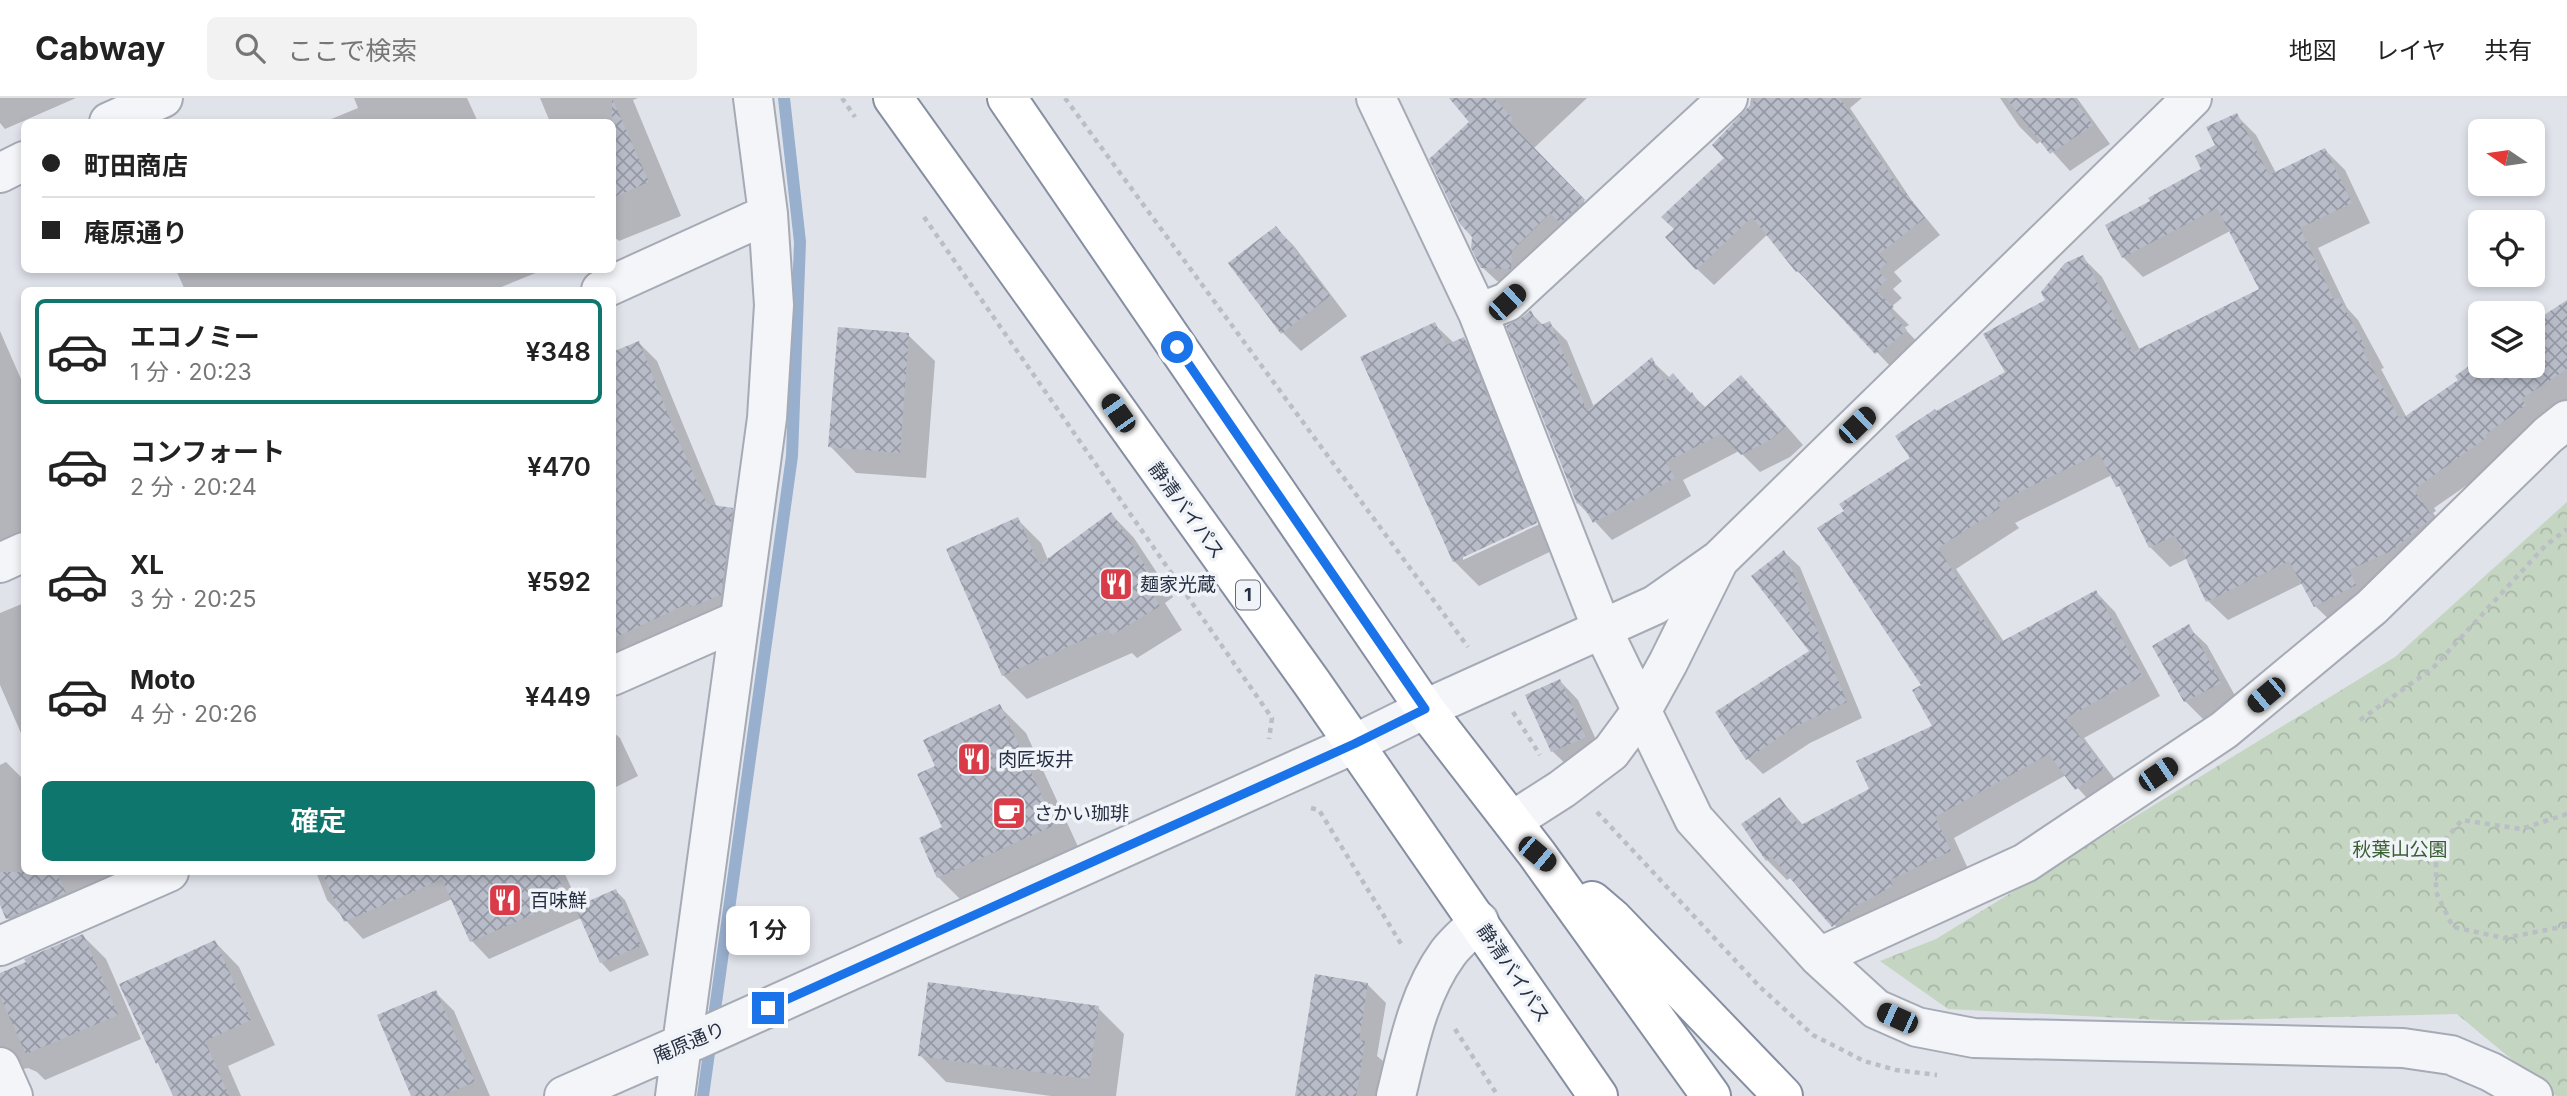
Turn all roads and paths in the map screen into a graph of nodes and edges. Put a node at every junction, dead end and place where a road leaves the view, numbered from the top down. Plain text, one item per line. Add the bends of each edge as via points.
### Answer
1 (163, 98) edge
2 (753, 98) edge
3 (842, 98) edge
4 (893, 98) edge
5 (1007, 98) edge
6 (1376, 98) edge
7 (1728, 98) edge
8 (2192, 98) edge
9 (117, 119) edge
10 (858, 121) dead end
11 (21, 162) edge
12 (0, 173) edge
13 (921, 213) dead end
14 (768, 214) junction
15 (608, 287) edge
16 (1478, 313) junction
17 (2567, 420) edge
18 (2567, 529) edge
19 (21, 553) edge
20 (1719, 560) junction
21 (0, 563) edge
22 (739, 620) junction
23 (1602, 629) junction
24 (616, 674) edge
25 (1425, 709) junction
26 (1642, 710) junction
27 (2360, 720) dead end
28 (1354, 744) junction
29 (1281, 776) junction
30 (2567, 814) edge
31 (1512, 821) junction
32 (1537, 854) junction
33 (162, 875) edge
34 (1479, 921) junction
35 (2567, 926) edge
36 (0, 946) edge
37 (1819, 957) junction
38 (1429, 988) junction
39 (1531, 998) junction
40 (688, 1042) junction
41 (0, 1067) edge
42 (13, 1096) edge
43 (564, 1096) edge
44 (675, 1096) edge
45 (1396, 1096) edge
46 (1497, 1096) edge
47 (1586, 1096) edge
48 (1598, 1096) edge
49 (1711, 1096) edge
50 (1783, 1096) edge
51 (2533, 1096) edge

1 - 9 street
2 - 14 street
3 - 10 path
4 - 28 highway, 静清バイパス / 1
5 - 25 highway
6 - 16 street
7 - 16 street via 1507,302
8 - 20 street
11 - 12 street
13 - 29 path via 1272,718 1268,749
14 - 15 street
14 - 22 street via 774,305 767,418
16 - 23 street
17 - 37 street via 2372,607 2224,730 2025,863
18 - 27 path via 2545,546 2433,668
19 - 21 street
20 - 23 street, 庵原通り via 1655,605
20 - 26 street
22 - 24 street
22 - 40 street
23 - 25 street, 庵原通り
23 - 26 street
25 - 28 street, 庵原通り
25 - 31 highway
26 - 31 street via 1611,752
26 - 37 street via 1694,819
28 - 29 street, 庵原通り
28 - 34 highway, 静清バイパス / 1
29 - 38 path via 1301,806 1319,810
29 - 40 street, 庵原通り
30 - 35 path via 2521,829 2462,820 2437,850 2436,892 2453,927 2504,937
31 - 32 highway
32 - 49 highway
32 - 50 highway via 1613,919
33 - 36 street
34 - 38 street via 1448,953
34 - 39 highway, 静清バイパス / 1
37 - 51 street via 1876,1009 1928,1030 1974,1038 2403,1048 2451,1055
38 - 45 street via 1416,1016
38 - 46 path
39 - 47 highway
39 - 48 highway, 静清バイパス / 1
40 - 43 street, 庵原通り
40 - 44 street
41 - 42 street

